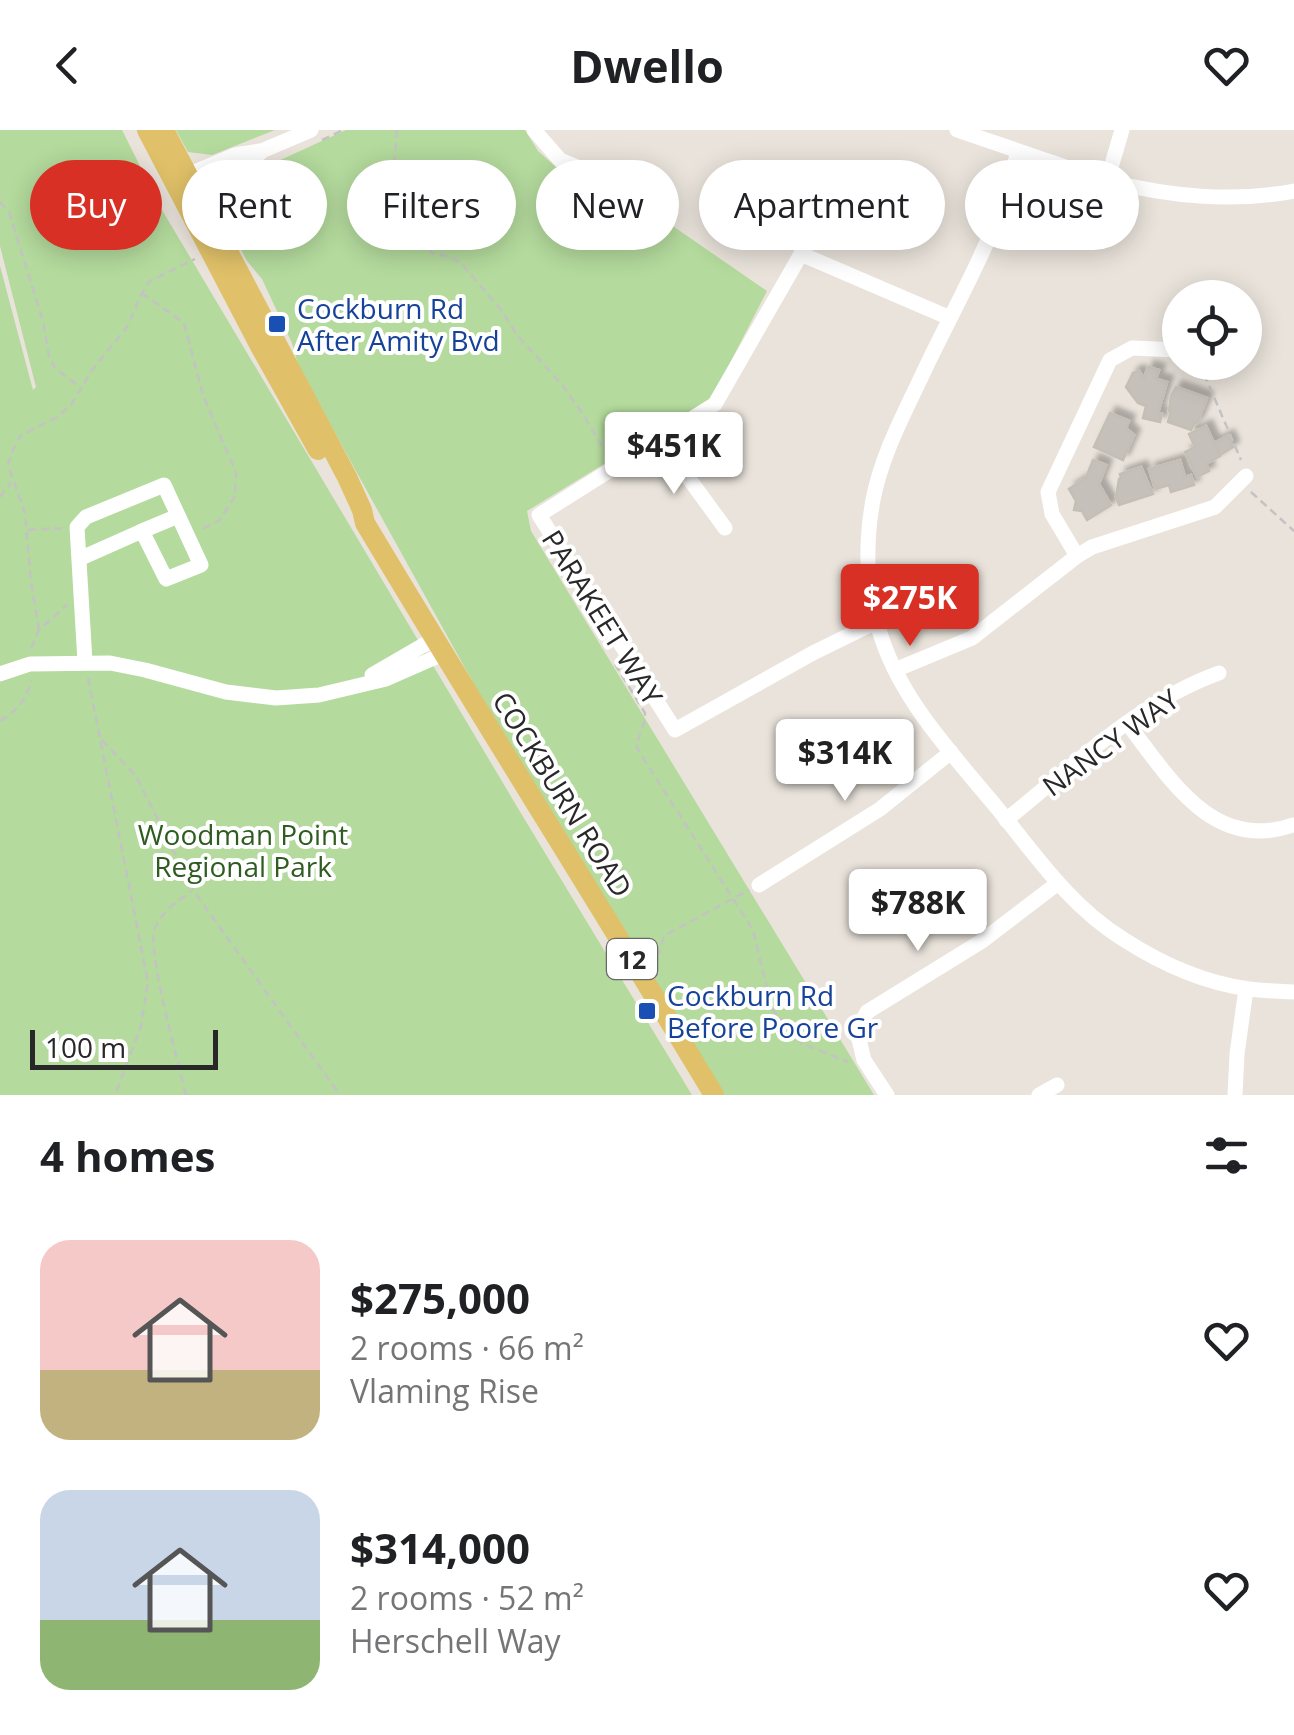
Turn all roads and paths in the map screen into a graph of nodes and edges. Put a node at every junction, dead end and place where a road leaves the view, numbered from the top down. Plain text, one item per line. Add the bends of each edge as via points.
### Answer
1 (147, 130) edge
2 (164, 130) edge
3 (343, 130) edge
4 (534, 130) edge
5 (956, 130) edge
6 (1122, 130) edge
7 (312, 137) edge
8 (1018, 152) junction
9 (226, 160) edge
10 (560, 160) edge
11 (1043, 160) edge
12 (1113, 160) edge
13 (182, 179) edge
14 (182, 181) edge
15 (1139, 187) edge
16 (1294, 191) edge
17 (0, 202) edge
18 (218, 250) edge
19 (199, 256) dead end
20 (142, 293) junction
21 (950, 318) junction
22 (1162, 349) edge
23 (1206, 380) edge
24 (81, 388) junction
25 (660, 440) junction
26 (1246, 477) junction
27 (12, 481) junction
28 (0, 497) edge
29 (178, 516) junction
30 (76, 527) junction
31 (725, 528) dead end
32 (27, 530) junction
33 (142, 530) junction
34 (1294, 531) edge
35 (187, 536) junction
36 (1077, 556) junction
37 (79, 559) junction
38 (80, 594) junction
39 (876, 622) junction
40 (39, 630) junction
41 (438, 646) junction
42 (85, 662) junction
43 (30, 664) junction
44 (896, 670) junction
45 (1218, 673) dead end
46 (0, 674) edge
47 (0, 721) edge
48 (1127, 723) junction
49 (101, 739) junction
50 (951, 752) junction
51 (1006, 820) junction
52 (1293, 825) edge
53 (1058, 883) junction
54 (759, 885) dead end
55 (192, 890) junction
56 (734, 898) dead end
57 (643, 948) dead end
58 (1246, 989) junction
59 (1294, 992) edge
60 (1056, 1085) dead end
61 (115, 1095) edge
62 (186, 1095) edge
63 (340, 1095) edge
64 (714, 1095) edge
65 (886, 1095) edge
66 (1039, 1095) edge
67 (1234, 1095) edge

1 - 14 main road, COCKBURN ROAD / 12
2 - 13 main road, COCKBURN ROAD / 12
3 - 7 path
4 - 10 street
5 - 8 street
6 - 12 street
7 - 9 street
8 - 11 street
8 - 21 street via 1003,202
15 - 16 street via 1198,196
17 - 24 path via 10,212 49,356
18 - 41 main road, COCKBURN ROAD / 12 via 341,493
19 - 20 path via 150,281
20 - 24 path
20 - 35 path via 184,323 203,396 236,473 235,496 220,520
21 - 25 street, PARAKEET WAY via 801,254 715,404
21 - 39 street via 878,480 867,555
22 - 36 street via 1132,348 1110,360 1056,470 1048,492 1052,514
23 - 26 path
24 - 27 path via 57,417 20,436 8,465
25 - 31 street
25 - 39 street, PARAKEET WAY via 540,515 675,730
26 - 34 path
26 - 36 street via 1215,507
27 - 28 path
27 - 32 path
29 - 30 street via 164,485
29 - 33 street
29 - 35 street
30 - 32 path
30 - 37 street
32 - 40 path
33 - 35 street via 166,579 201,565
33 - 37 street
36 - 44 street via 972,638
37 - 38 street
38 - 40 path
38 - 42 street
39 - 44 street
40 - 43 path
41 - 42 street via 346,688 276,698
41 - 64 main road, COCKBURN ROAD / 12
42 - 43 street
42 - 49 path
43 - 46 street
43 - 47 path via 28,694
44 - 50 street
45 - 48 street, NANCY WAY
48 - 51 street, NANCY WAY
48 - 52 street via 1183,796 1212,818 1244,830
49 - 55 path via 136,776
49 - 61 path via 148,982 141,1026
50 - 51 street
50 - 54 street via 880,809
51 - 53 street
53 - 58 street via 1101,924 1154,957
53 - 65 street via 982,941 867,1012 856,1031 864,1060
55 - 62 path via 162,913 153,934
55 - 63 path
56 - 57 path via 664,936 660,953
58 - 59 street
58 - 67 street
60 - 66 street

